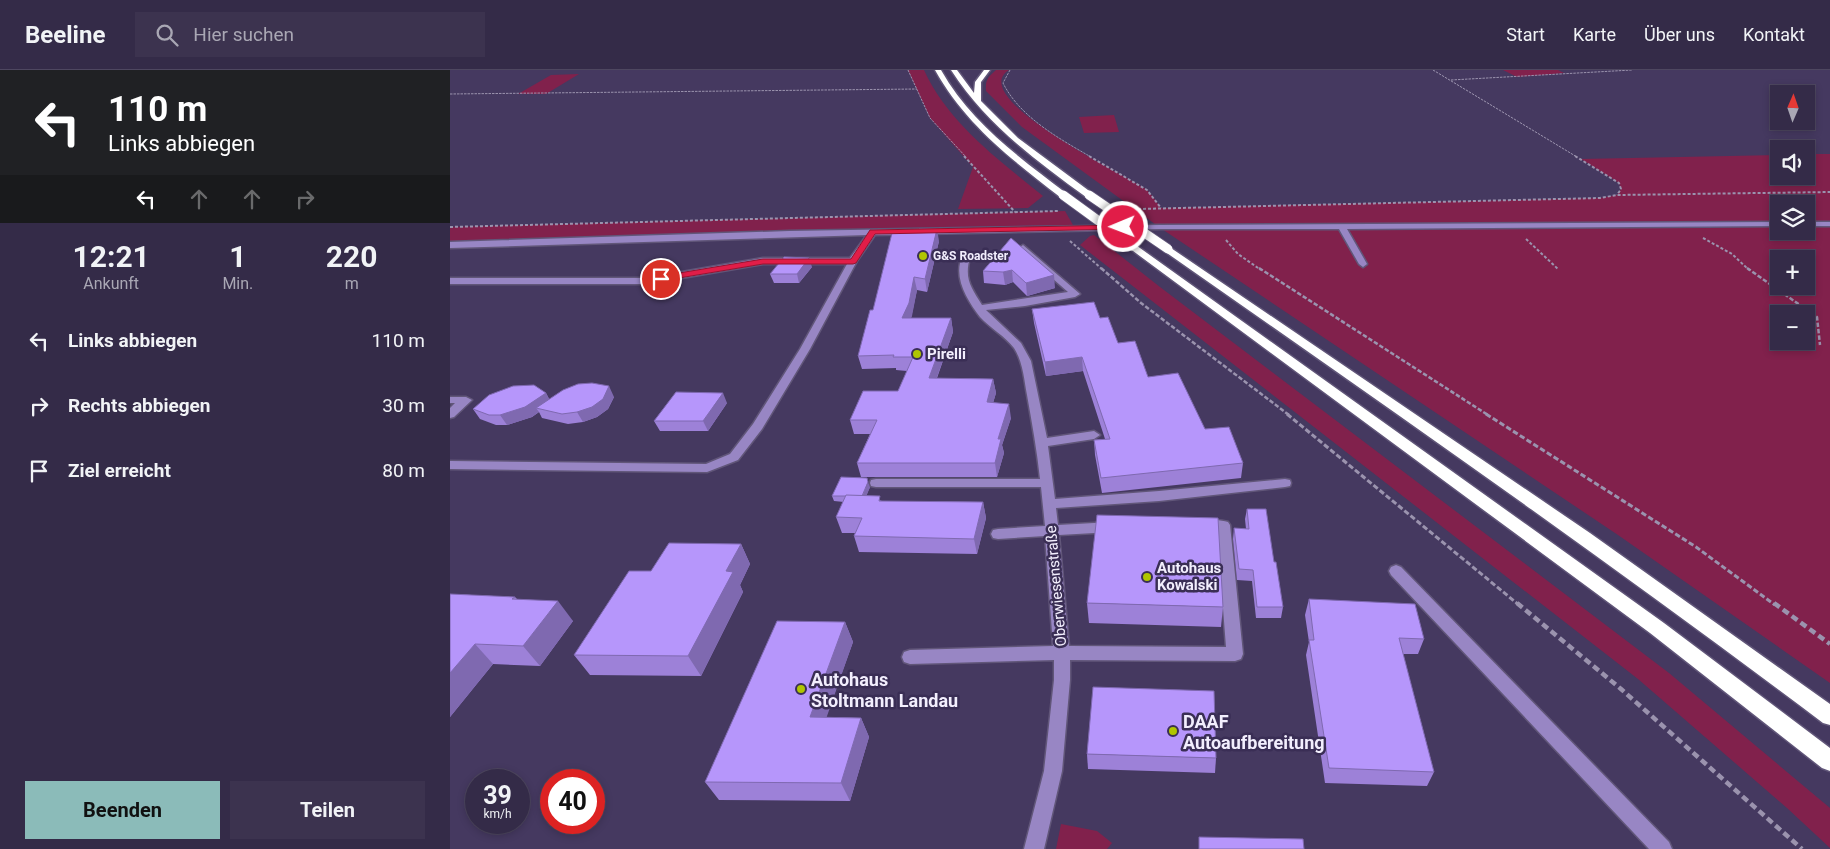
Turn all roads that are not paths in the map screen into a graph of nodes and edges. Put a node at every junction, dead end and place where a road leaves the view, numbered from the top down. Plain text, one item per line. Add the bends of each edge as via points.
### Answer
1 (938, 70) edge
2 (954, 70) edge
3 (987, 70) edge
4 (977, 102) junction
5 (1770, 224) edge
6 (1815, 224) edge
7 (1830, 224) edge
8 (1341, 225) junction
9 (873, 232) junction
10 (450, 244) edge
11 (1023, 248) edge
12 (966, 257) dead end
13 (853, 261) junction
14 (1363, 264) dead end
15 (450, 280) edge
16 (979, 308) junction
17 (450, 400) edge
18 (450, 414) edge
19 (1094, 435) dead end
20 (1042, 443) junction
21 (450, 465) edge
22 (876, 483) dead end
23 (1046, 483) junction
24 (1285, 483) dead end
25 (1049, 504) junction
26 (1184, 526) edge
27 (1125, 527) edge
28 (1052, 531) junction
29 (998, 534) dead end
30 (1396, 570) dead end
31 (1062, 653) junction
32 (910, 657) dead end
33 (1830, 716) edge
34 (1830, 761) edge
35 (1034, 849) edge
36 (1662, 849) edge

1 - 34 highway, bridge via 953,96 978,124 1063,195 1657,628
2 - 4 highway
3 - 4 highway via 978,82
4 - 33 highway, bridge via 1011,135 1090,195 1527,498
5 - 8 street
6 - 7 street
8 - 9 street
8 - 14 street
9 - 10 street
9 - 13 street
11 - 16 street via 1075,294
12 - 16 street, Oberwiesenstraße via 962,272
13 - 15 street via 763,261 647,281
13 - 21 street via 805,349 758,426 734,458 707,468
16 - 20 street, Oberwiesenstraße via 1017,345 1026,362
17 - 18 street via 466,400
19 - 20 street
20 - 23 street, Oberwiesenstraße
22 - 23 street
23 - 25 street, Oberwiesenstraße
24 - 25 street
25 - 28 street, Oberwiesenstraße
26 - 31 street via 1223,525 1235,654
27 - 28 street
28 - 29 street
28 - 31 street, Oberwiesenstraße
30 - 36 street
31 - 32 street
31 - 35 street, Oberwiesenstraße via 1053,770

